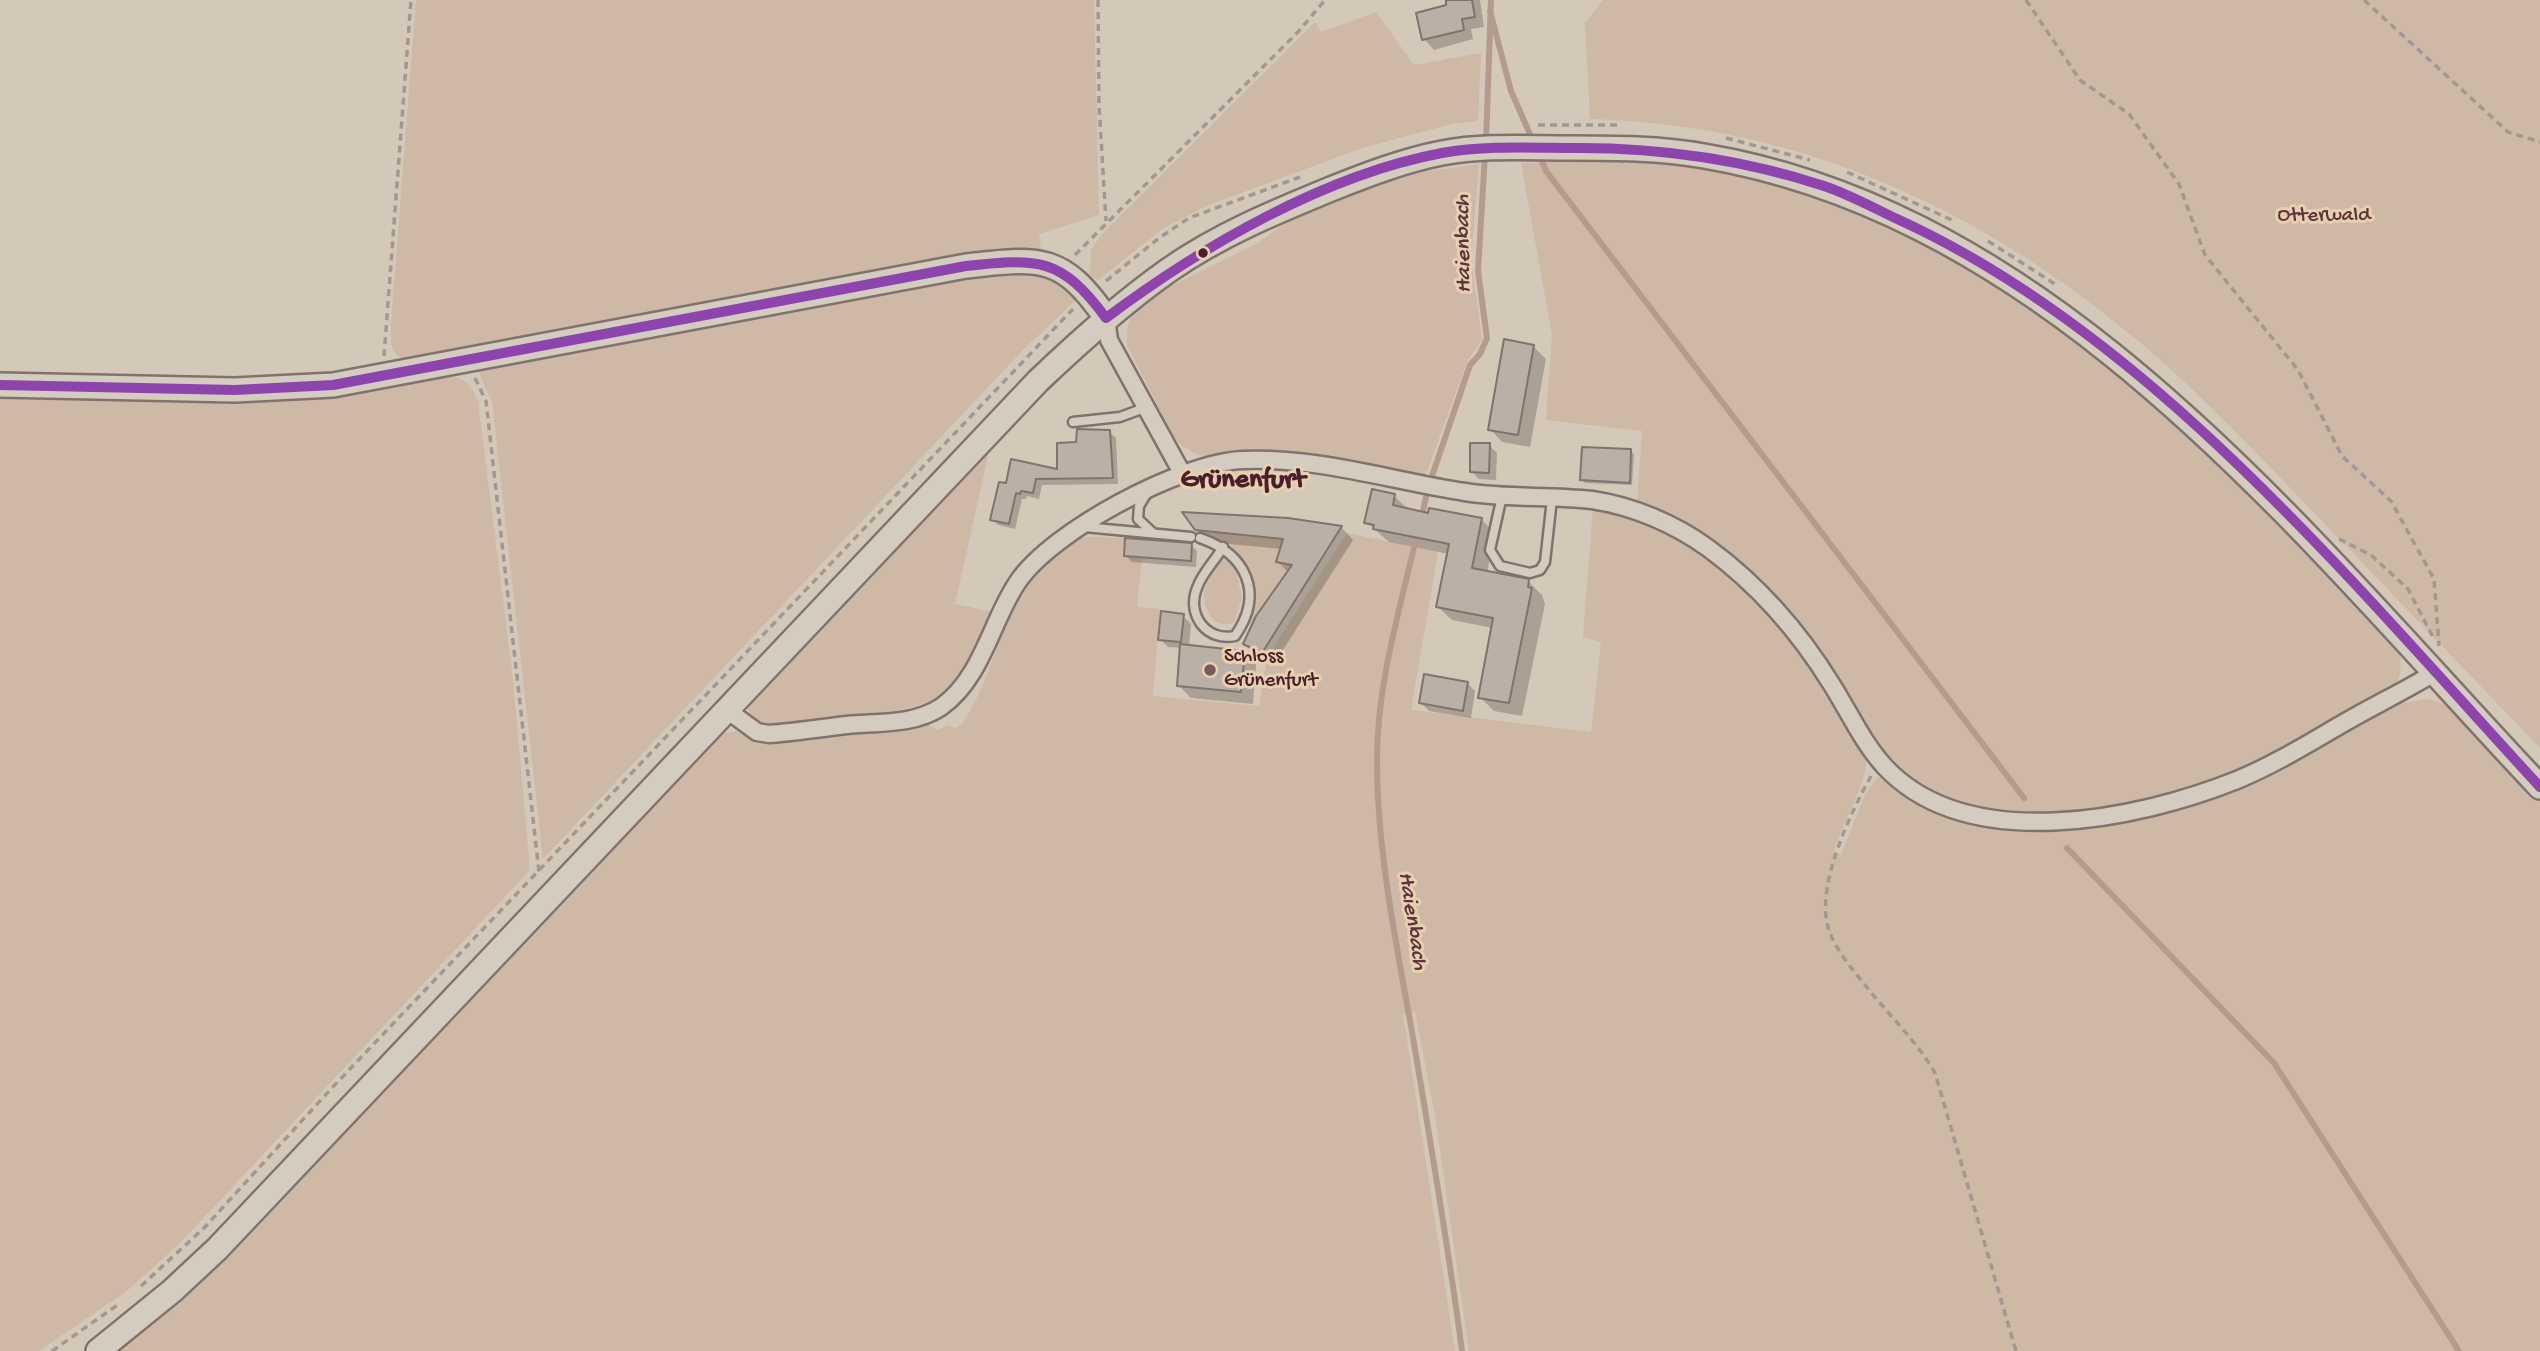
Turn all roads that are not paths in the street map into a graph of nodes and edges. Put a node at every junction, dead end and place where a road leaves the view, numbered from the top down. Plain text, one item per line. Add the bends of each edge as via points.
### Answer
1 (1106, 318) junction
2 (0, 385) edge
3 (1147, 407) junction
4 (1073, 422) dead end
5 (1182, 473) junction
6 (1151, 487) junction
7 (1502, 496) junction
8 (1552, 499) junction
9 (1081, 526) junction
10 (1153, 533) junction
11 (1223, 547) junction
12 (2434, 673) junction
13 (727, 710) junction
14 (2540, 786) edge
15 (98, 1351) edge

1 - 2 street via 1082,285 1062,269 1023,261 966,266 333,385 248,390
1 - 3 street via 1110,340
1 - 12 street via 1170,270 1252,222 1363,176 1441,153 1625,149 1702,155 1785,175 1880,208 1985,265 2100,345 2191,424 2302,532
1 - 13 street via 1038,381
3 - 4 lane via 1120,417
3 - 5 street
5 - 6 street
5 - 7 street via 1219,462 1288,460
6 - 9 street
6 - 10 lane via 1139,506 1138,519
7 - 8 street
7 - 8 lane via 1490,550 1500,566 1530,573 1545,562
8 - 12 street via 1594,500 1646,515 1708,548 1796,634 1881,762 1924,797 1971,814 2029,821 2092,818 2170,801 2236,780
9 - 10 lane
9 - 13 street via 1019,579 974,668 938,709 910,719 769,734 750,728
10 - 11 lane via 1195,537
11 - 11 lane via 1246,574 1249,587 1242,626 1235,636 1223,639 1201,626 1194,604 1195,590
12 - 14 street
13 - 15 street via 217,1249

